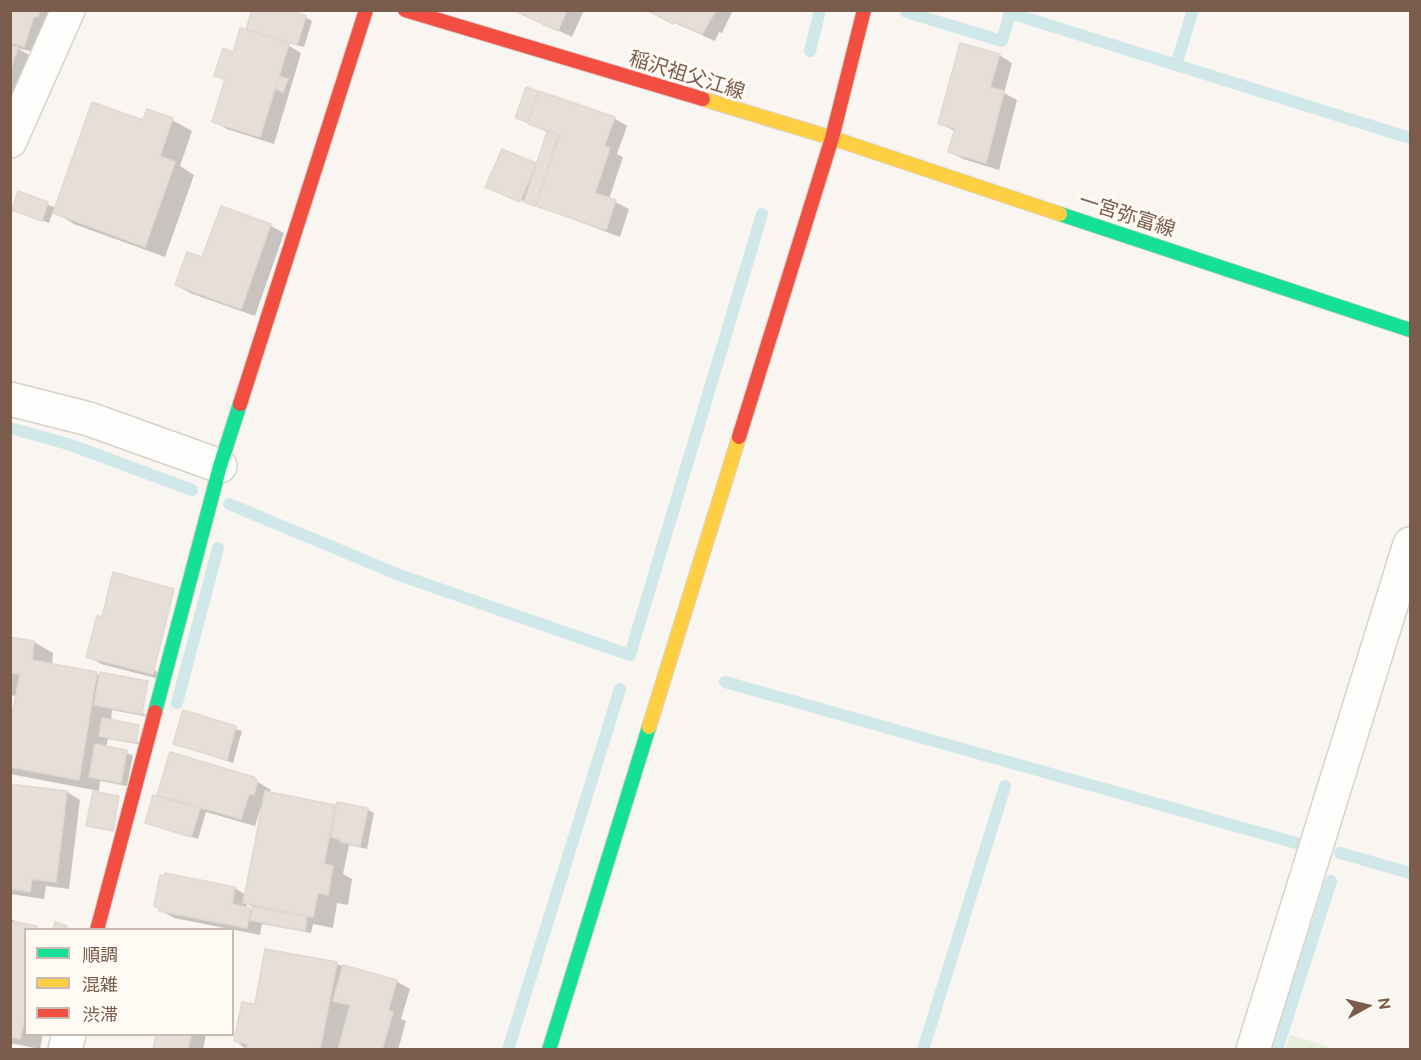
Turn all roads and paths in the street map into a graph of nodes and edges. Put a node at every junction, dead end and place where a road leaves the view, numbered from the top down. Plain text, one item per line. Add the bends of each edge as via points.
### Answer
1 (68, 10) edge
2 (366, 10) edge
3 (405, 10) edge
4 (864, 10) edge
5 (832, 138) junction
6 (10, 141) edge
7 (1410, 330) edge
8 (10, 399) edge
9 (220, 466) junction
10 (1410, 544) edge
11 (98, 928) edge
12 (549, 1050) edge
13 (1252, 1050) edge

1 - 6 street
2 - 9 street
3 - 5 street, 稲沢祖父江線
4 - 5 street
5 - 7 street, 一宮弥富線
5 - 12 street
8 - 9 street via 89,419
9 - 11 street
10 - 13 street

